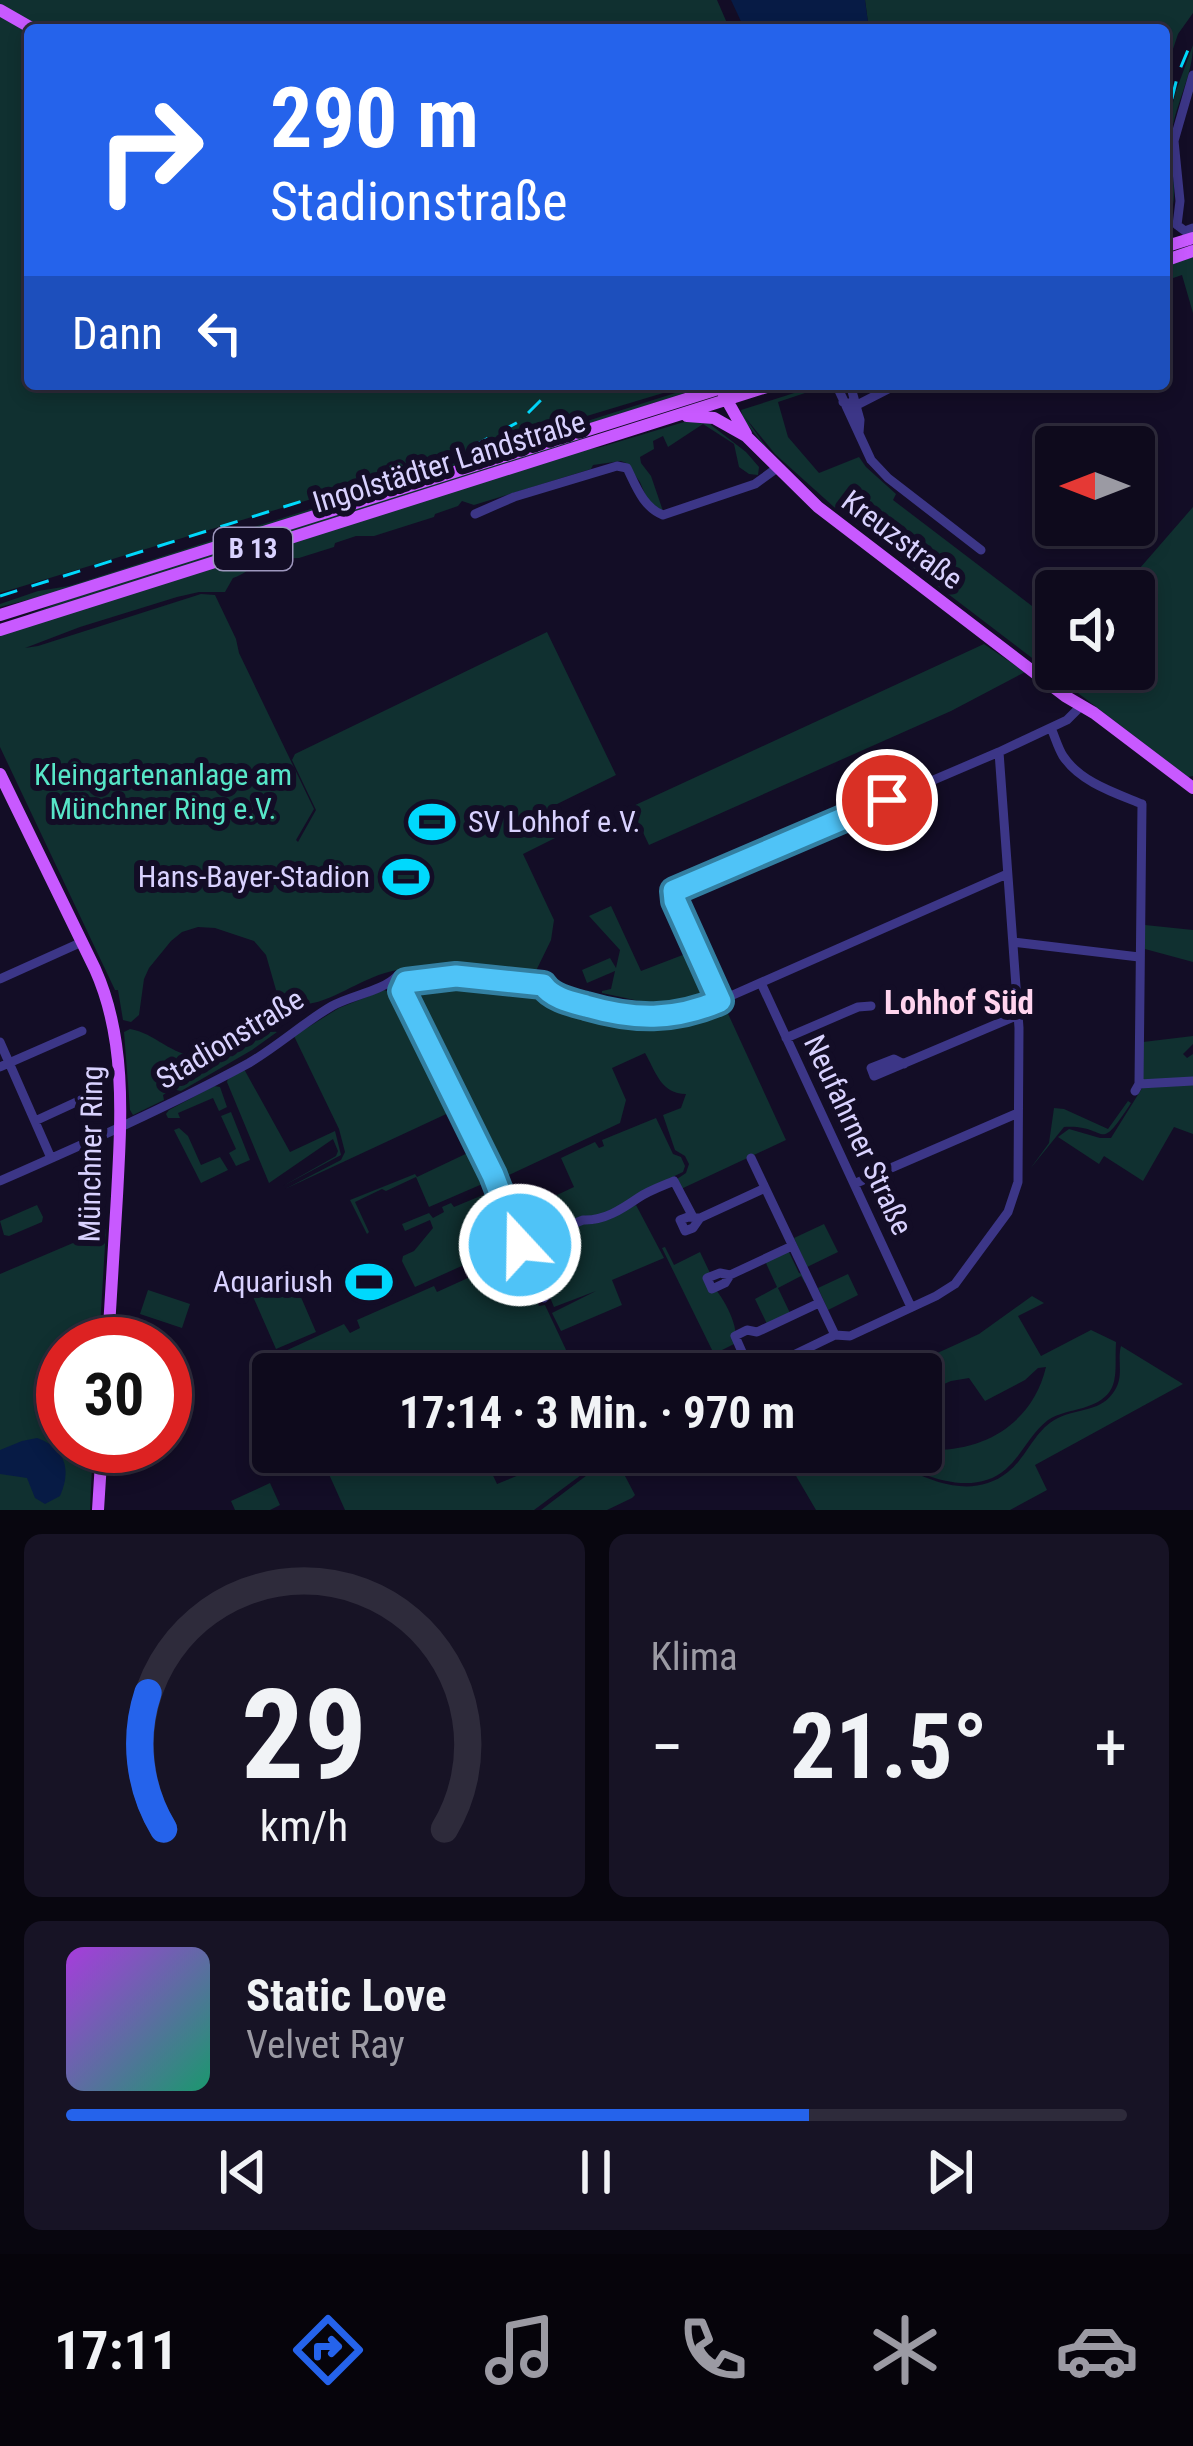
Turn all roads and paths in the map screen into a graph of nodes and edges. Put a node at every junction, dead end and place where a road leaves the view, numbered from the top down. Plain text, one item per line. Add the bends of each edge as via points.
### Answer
1 (1193, 75) edge
2 (1177, 225) junction
3 (1170, 228) edge
4 (1193, 228) edge
5 (852, 390) edge
6 (888, 390) edge
7 (837, 391) edge
8 (715, 392) edge
9 (872, 400) junction
10 (857, 405) junction
11 (681, 414) junction
12 (856, 420) junction
13 (730, 424) junction
14 (746, 436) junction
15 (776, 469) junction
16 (476, 514) dead end
17 (981, 550) dead end
18 (0, 615) edge
19 (0, 630) edge
20 (1082, 705) junction
21 (1051, 728) junction
22 (999, 752) junction
23 (0, 774) edge
24 (1193, 788) edge
25 (1007, 874) junction
26 (1013, 942) junction
27 (82, 943) junction
28 (1139, 957) junction
29 (0, 979) edge
30 (760, 983) junction
31 (404, 987) junction
32 (720, 1001) junction
33 (871, 1006) dead end
34 (1018, 1015) junction
35 (82, 1031) dead end
36 (786, 1037) junction
37 (0, 1042) edge
38 (904, 1064) dead end
39 (4, 1065) edge
40 (1193, 1081) edge
41 (85, 1098) dead end
42 (1018, 1113) junction
43 (35, 1121) junction
44 (120, 1128) junction
45 (94, 1140) junction
46 (119, 1154) junction
47 (52, 1158) junction
48 (752, 1158) dead end
49 (0, 1181) edge
50 (854, 1184) junction
51 (765, 1188) junction
52 (520, 1245) junction
53 (792, 1246) junction
54 (730, 1274) dead end
55 (544, 1298) dead end
56 (819, 1303) junction
57 (911, 1307) junction
58 (110, 1317) edge
59 (835, 1335) junction
60 (743, 1353) edge
61 (797, 1353) edge
62 (100, 1473) edge
63 (98, 1510) edge

1 - 2 street via 1174,141
2 - 3 street
2 - 4 street
5 - 10 street
6 - 9 street
7 - 10 street
7 - 12 street
8 - 11 main road, Ingolstädter Landstraße / B 13
8 - 13 main road, Kreuzstraße
8 - 14 main road, Kreuzstraße
8 - 18 main road, Ingolstädter Landstraße / B 13
9 - 10 street
9 - 12 street
10 - 12 street
11 - 13 main road, Kreuzstraße
11 - 19 main road, Ingolstädter Landstraße / B 13
12 - 17 street via 888,478
13 - 14 main road, Kreuzstraße
14 - 15 main road, Kreuzstraße
15 - 16 street via 663,515 617,466
15 - 20 main road, Kreuzstraße
20 - 21 street
20 - 24 main road, Kreuzstraße
21 - 22 street
21 - 28 street via 1071,765 1142,804
22 - 25 street
22 - 32 street via 676,889
23 - 27 main road, Münchner Ring
25 - 26 street
25 - 30 street, Stadionstraße
26 - 28 street
26 - 34 street
27 - 29 street
27 - 44 main road, Münchner Ring via 112,1019
28 - 40 street via 1137,1088
30 - 32 street, Stadionstraße
30 - 36 street, Neufahrner Straße
31 - 32 street, Stadionstraße via 456,976 543,985 577,1004 640,1018
31 - 44 street, Stadionstraße via 399,976 346,999 253,1060
31 - 52 street
33 - 36 street
34 - 38 street
34 - 42 street
35 - 39 street
36 - 50 street, Neufahrner Straße
37 - 39 street
39 - 43 street
41 - 43 street
42 - 50 street
42 - 57 street via 1018,1182 1008,1212 955,1284
43 - 47 street
44 - 45 street, Stadionstraße
44 - 46 main road, Münchner Ring
45 - 46 street
45 - 47 street, Stadionstraße
46 - 58 main road, Münchner Ring
47 - 49 street, Stadionstraße
48 - 51 street
50 - 57 street, Neufahrner Straße
51 - 52 street via 697,1217 674,1181 614,1213
51 - 53 street
52 - 55 street
53 - 54 street
53 - 56 street
56 - 59 street
56 - 60 street via 735,1336
57 - 59 street via 850,1336
59 - 61 street
62 - 63 main road

